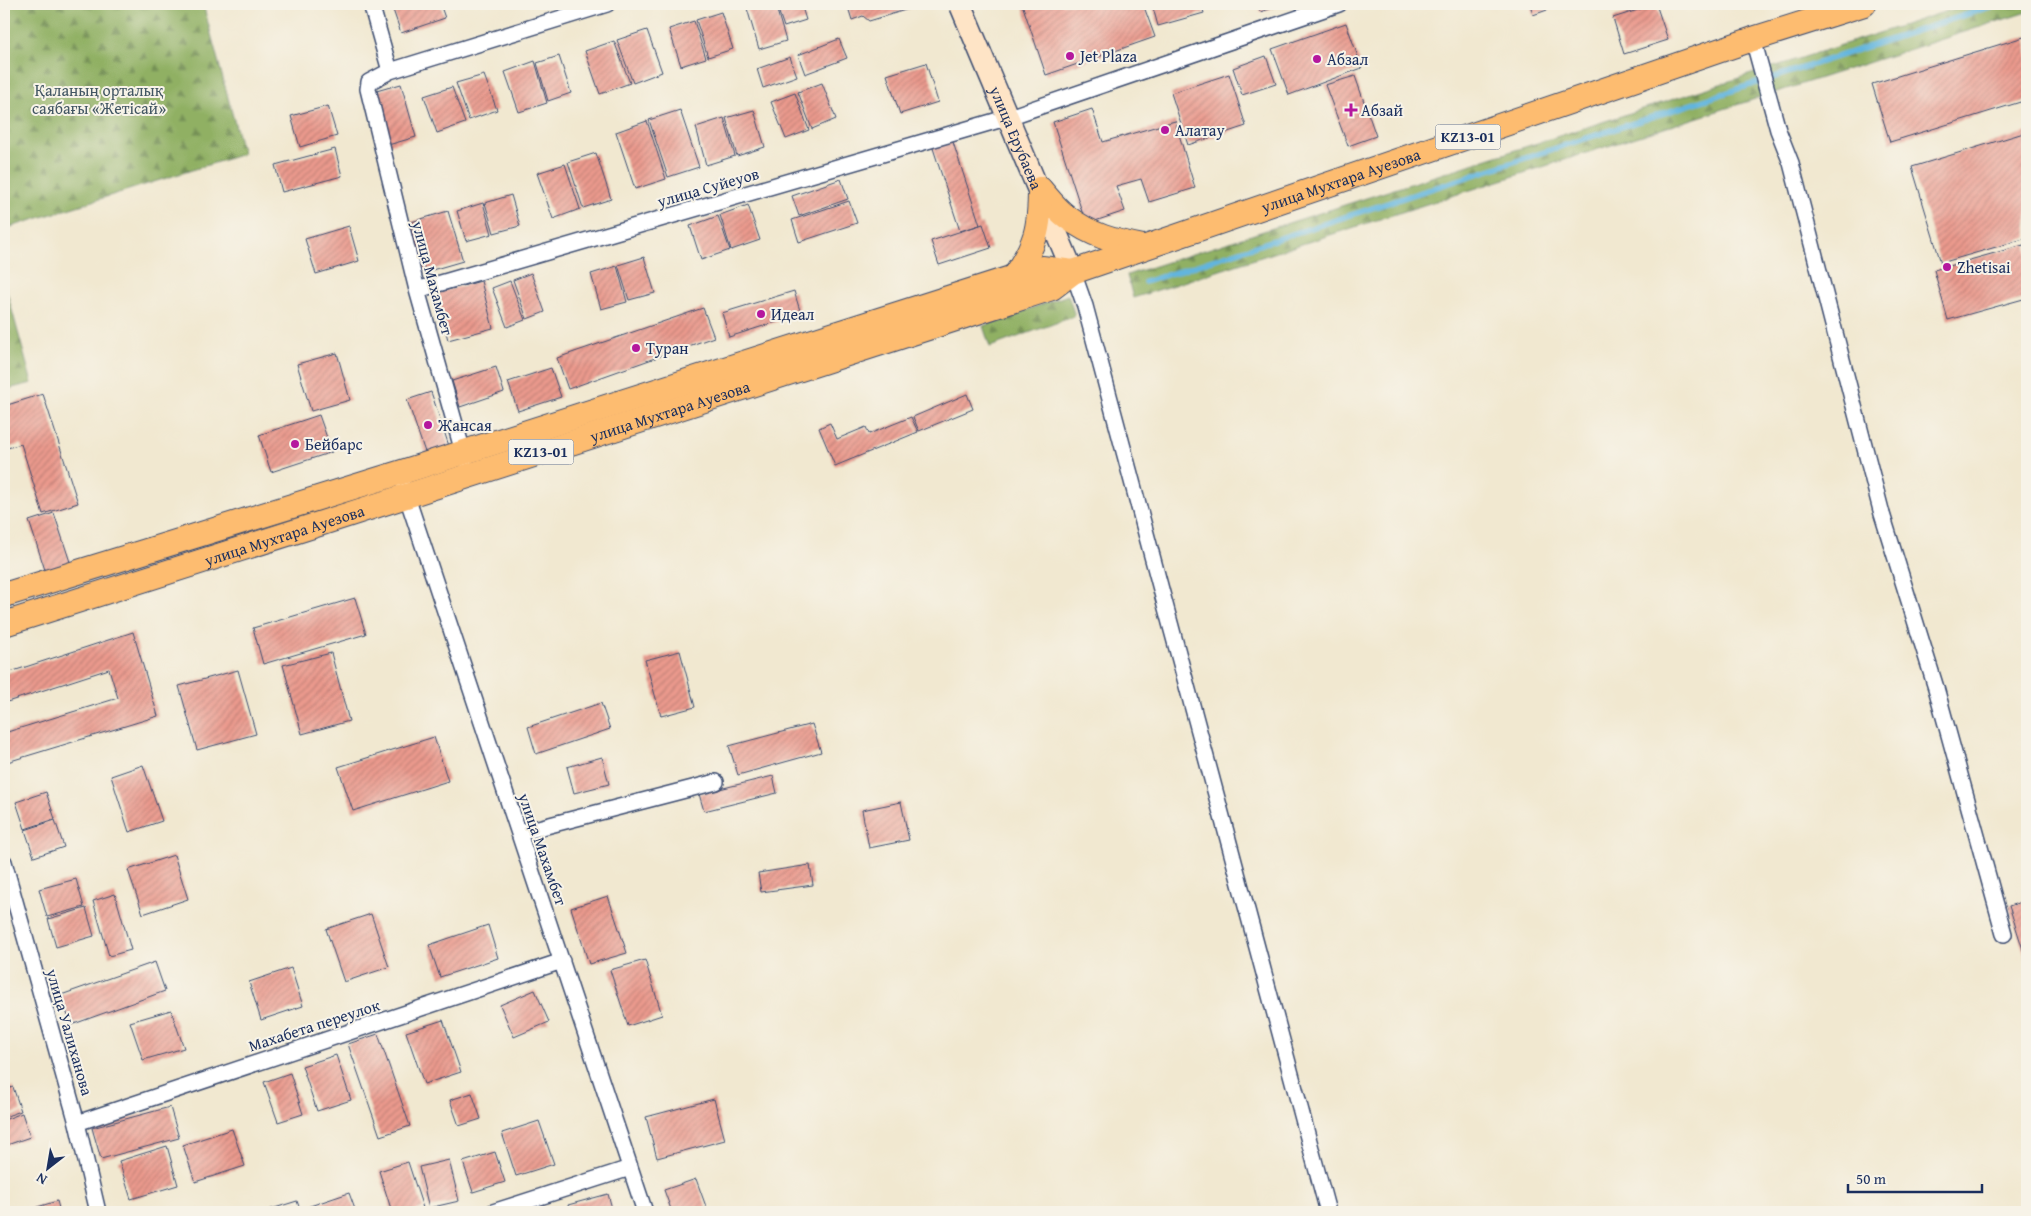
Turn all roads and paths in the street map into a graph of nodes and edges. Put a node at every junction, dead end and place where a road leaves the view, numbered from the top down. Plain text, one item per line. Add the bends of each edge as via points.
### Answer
1 (371, 4) edge
2 (607, 4) edge
3 (960, 4) edge
4 (1339, 4) edge
5 (1864, 4) edge
6 (1753, 39) junction
7 (390, 71) junction
8 (1009, 117) junction
9 (1040, 189) junction
10 (1147, 247) junction
11 (1073, 272) junction
12 (1013, 278) junction
13 (417, 290) junction
14 (463, 451) junction
15 (399, 473) junction
16 (470, 476) junction
17 (407, 497) junction
18 (4, 596) edge
19 (4, 624) edge
20 (716, 782) dead end
21 (519, 833) junction
22 (4, 862) edge
23 (2004, 934) dead end
24 (562, 961) junction
25 (77, 1123) junction
26 (630, 1168) junction
27 (98, 1212) edge
28 (493, 1212) edge
29 (645, 1212) edge
30 (1328, 1212) edge

1 - 7 street
2 - 7 street
3 - 8 street, улица Ерубаева
4 - 8 street, улица Суйеуов
5 - 6 main road, улица Мухтара Ауезова / KZ13-01
6 - 10 main road, улица Мухтара Ауезова / KZ13-01
6 - 23 street via 1778,130 1791,163 1882,514 1936,688
7 - 13 street, улица Махамбет via 369,82 368,88
8 - 9 street, улица Ерубаева
8 - 13 street, улица Суйеуов
9 - 10 main road via 1065,216 1098,236
9 - 11 street, улица Ерубаева
9 - 12 main road via 1036,238
10 - 11 main road, улица Мухтара Ауезова / KZ13-01
11 - 12 main road, улица Мухтара Ауезова / KZ13-01 via 1042,268
11 - 16 main road, улица Мухтара Ауезова / KZ13-01 via 1052,288
11 - 30 street via 1085,306
12 - 14 main road, улица Мухтара Ауезова / KZ13-01
13 - 14 street, улица Махамбет
14 - 15 main road, улица Мухтара Ауезова / KZ13-01
14 - 16 street, улица Махамбет
15 - 17 street, улица Махамбет
15 - 18 main road, улица Мухтара Ауезова / KZ13-01
16 - 17 main road, улица Мухтара Ауезова / KZ13-01
17 - 19 main road, улица Мухтара Ауезова / KZ13-01
17 - 21 street, улица Махамбет
20 - 21 street
21 - 24 street, улица Махамбет
22 - 25 street, улица Уалиханова
24 - 25 street, Махабета переулок
24 - 26 street, улица Махамбет
25 - 27 street, улица Уалиханова
26 - 28 street
26 - 29 street, улица Махамбет

